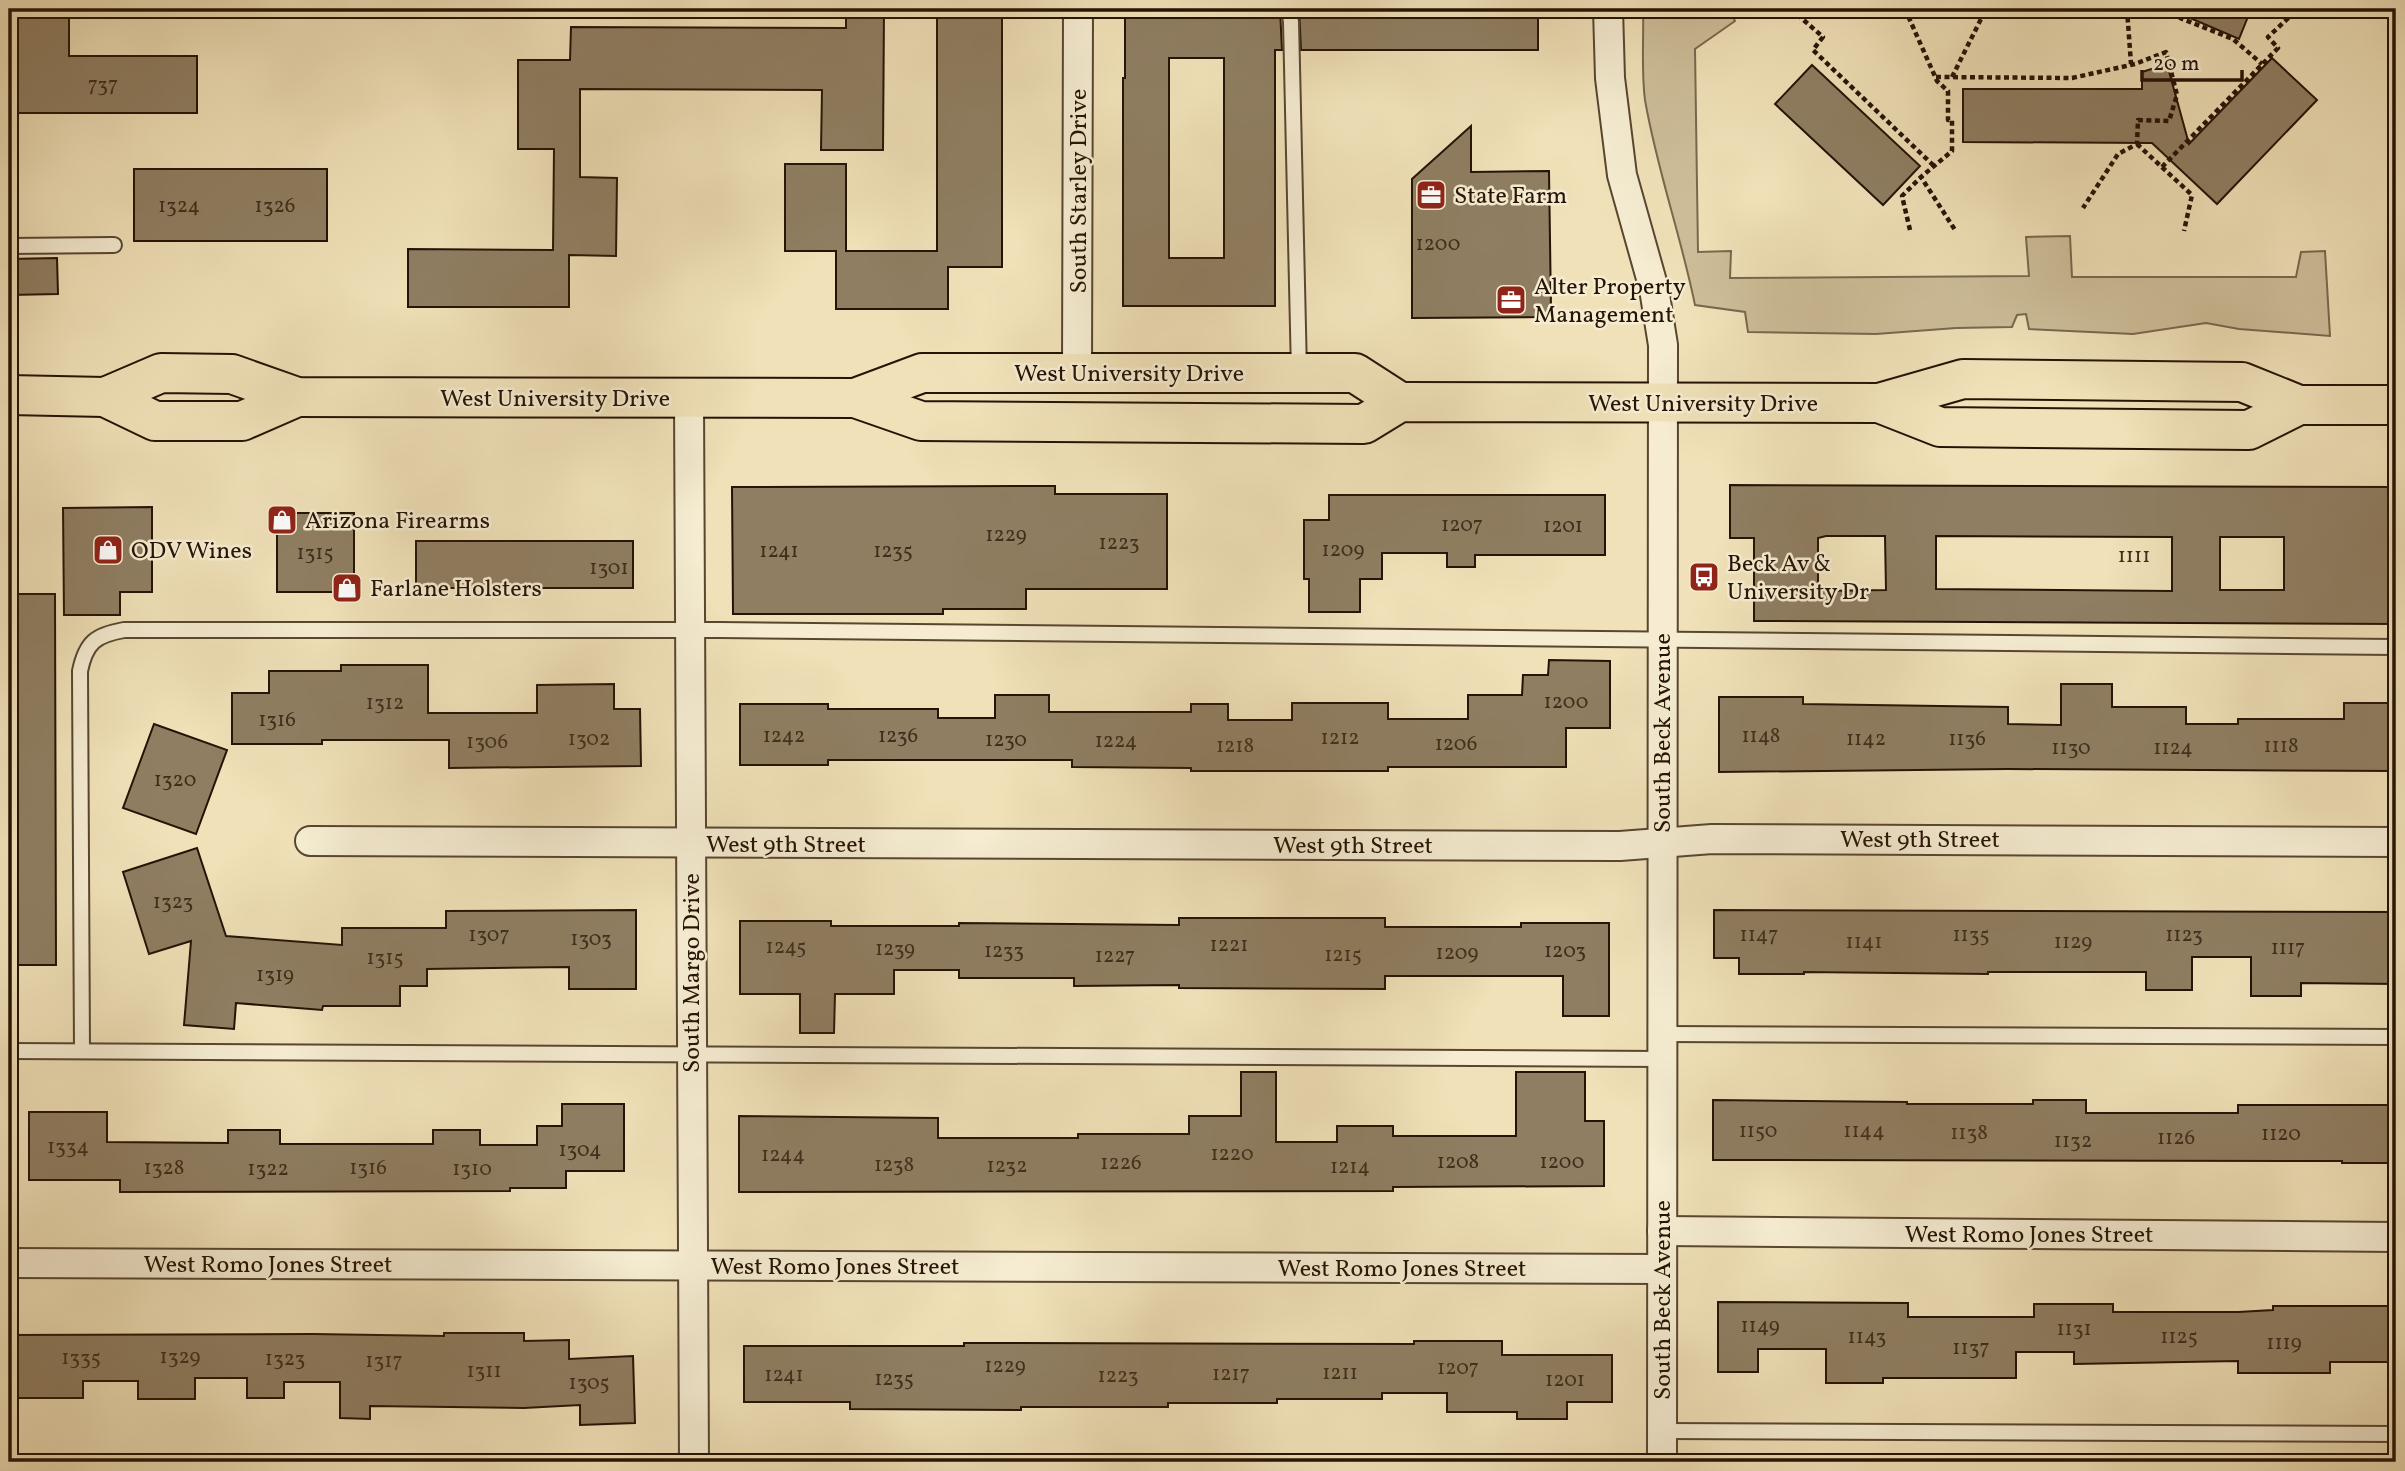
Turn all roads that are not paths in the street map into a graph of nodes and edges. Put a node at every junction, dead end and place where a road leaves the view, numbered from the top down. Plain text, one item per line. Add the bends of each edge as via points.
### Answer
1 (1078, 9) edge
2 (1289, 9) edge
3 (1608, 9) edge
4 (114, 245) dead end
5 (9, 246) edge
6 (1077, 373) junction
7 (1299, 373) junction
8 (9, 395) edge
9 (855, 398) junction
10 (688, 399) junction
11 (1400, 402) junction
12 (1662, 403) junction
13 (2396, 405) edge
14 (688, 630) junction
15 (1661, 640) junction
16 (2396, 647) edge
17 (310, 841) dead end
18 (2396, 842) edge
19 (1662, 843) junction
20 (690, 844) junction
21 (2396, 1037) edge
22 (1663, 1047) junction
23 (9, 1051) edge
24 (82, 1051) junction
25 (691, 1054) junction
26 (1662, 1231) junction
27 (2396, 1237) edge
28 (9, 1263) edge
29 (692, 1265) junction
30 (1662, 1269) junction
31 (1662, 1431) junction
32 (2396, 1434) edge
33 (694, 1462) edge
34 (1662, 1462) edge

1 - 6 street, South Starley Drive
2 - 7 lane
3 - 12 street, South Beck Avenue via 1610,78 1622,175 1654,289 1663,345
4 - 5 lane
6 - 7 main road, West University Drive
6 - 9 main road, West University Drive via 922,373
7 - 11 main road, West University Drive via 1355,373
8 - 10 main road, West University Drive via 105,397 161,373 232,374 297,397
9 - 10 main road, West University Drive
9 - 11 main road, West University Drive via 934,422 1364,424
10 - 14 street, South Margo Drive
11 - 12 main road, West University Drive
12 - 13 main road, West University Drive via 1879,403 1940,427 2249,430 2299,405
12 - 15 street, South Beck Avenue
14 - 15 lane
14 - 20 street, South Margo Drive
14 - 24 lane via 124,630 94,640 83,655 80,671
15 - 16 lane
15 - 19 street, South Beck Avenue
17 - 20 street, West 9th Street
18 - 19 street, West 9th Street via 1713,839
19 - 20 street, West 9th Street
19 - 22 street, South Beck Avenue
20 - 25 street, South Margo Drive
21 - 22 lane
22 - 25 lane
22 - 26 street, South Beck Avenue
23 - 24 lane
24 - 25 lane
25 - 29 street, South Margo Drive
26 - 27 street, West Romo Jones Street
26 - 30 street, South Beck Avenue
28 - 29 street, West Romo Jones Street
29 - 30 street, West Romo Jones Street
29 - 33 street, South Margo Drive
30 - 31 street, South Beck Avenue
31 - 32 lane
31 - 34 street, South Beck Avenue

